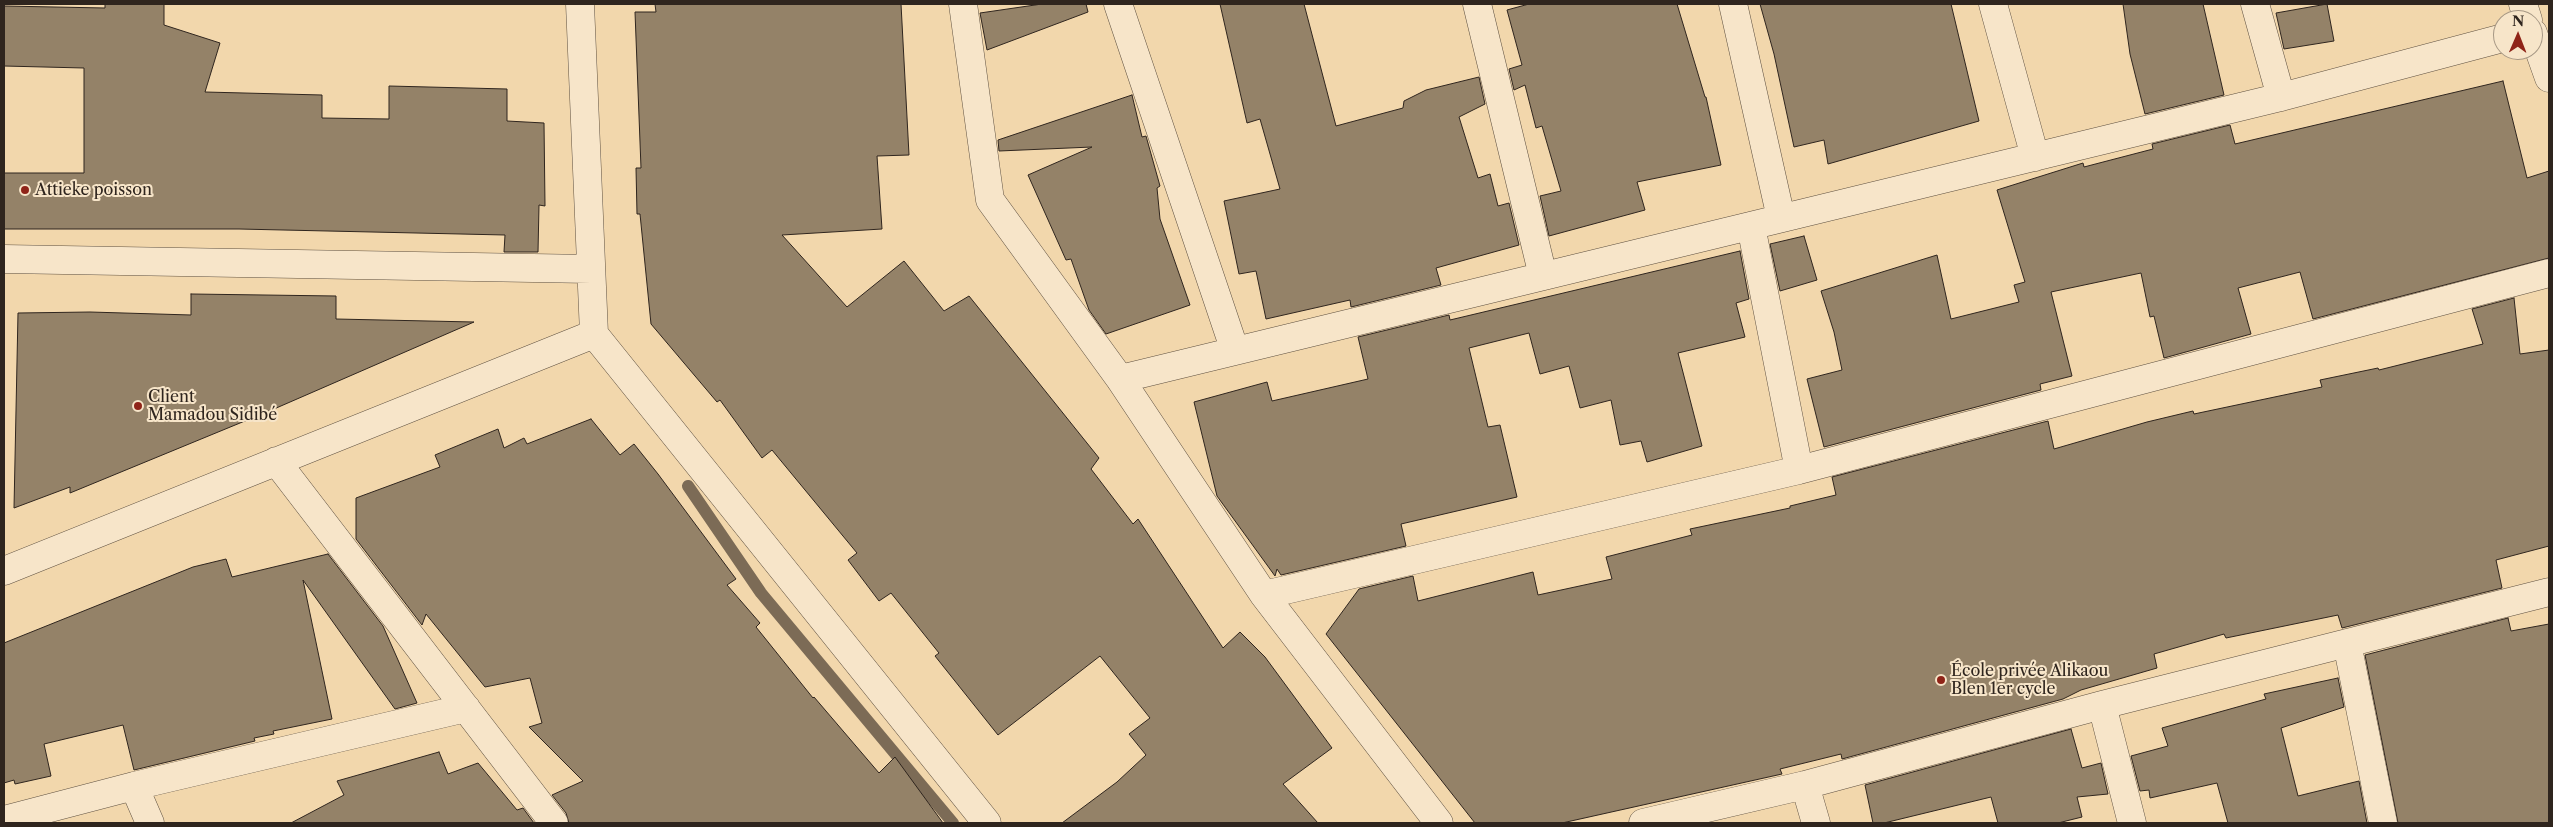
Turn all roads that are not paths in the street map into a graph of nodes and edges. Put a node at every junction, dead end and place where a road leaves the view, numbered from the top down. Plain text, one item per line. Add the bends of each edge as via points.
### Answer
1 (580, 4) edge
2 (963, 4) edge
3 (1118, 4) edge
4 (1478, 4) edge
5 (1733, 4) edge
6 (1993, 4) edge
7 (2255, 4) edge
8 (2493, 41) edge
9 (2543, 60) edge
10 (2549, 78) edge
11 (2281, 97) junction
12 (2035, 157) junction
13 (1781, 218) junction
14 (1751, 226) junction
15 (4, 259) edge
16 (591, 269) junction
17 (2549, 273) edge
18 (1543, 276) junction
19 (594, 334) junction
20 (1235, 351) junction
21 (1120, 379) junction
22 (276, 462) junction
23 (1799, 470) junction
24 (4, 570) edge
25 (2549, 592) edge
26 (1264, 595) junction
27 (2346, 643) junction
28 (2102, 705) junction
29 (466, 708) junction
30 (1805, 785) junction
31 (134, 786) junction
32 (4, 820) edge
33 (150, 823) edge
34 (554, 823) edge
35 (987, 823) edge
36 (1439, 823) edge
37 (1643, 823) edge
38 (1816, 823) edge
39 (2132, 823) edge
40 (2383, 823) edge

1 - 16 street
2 - 21 street via 990,200
3 - 20 street
4 - 18 street
5 - 13 street
6 - 12 street
7 - 11 street
8 - 11 street
9 - 10 street
11 - 12 street
12 - 13 street
13 - 14 street
14 - 18 street
14 - 23 street
15 - 16 street
16 - 19 street
17 - 23 street
18 - 20 street
19 - 22 street
19 - 35 street
20 - 21 street
21 - 26 street
22 - 24 street
22 - 29 street
23 - 26 street
25 - 27 street
26 - 36 street
27 - 28 street
27 - 40 street
28 - 30 street
28 - 39 street
29 - 31 street
29 - 34 street
30 - 37 street
30 - 38 street
31 - 32 street
31 - 33 street

